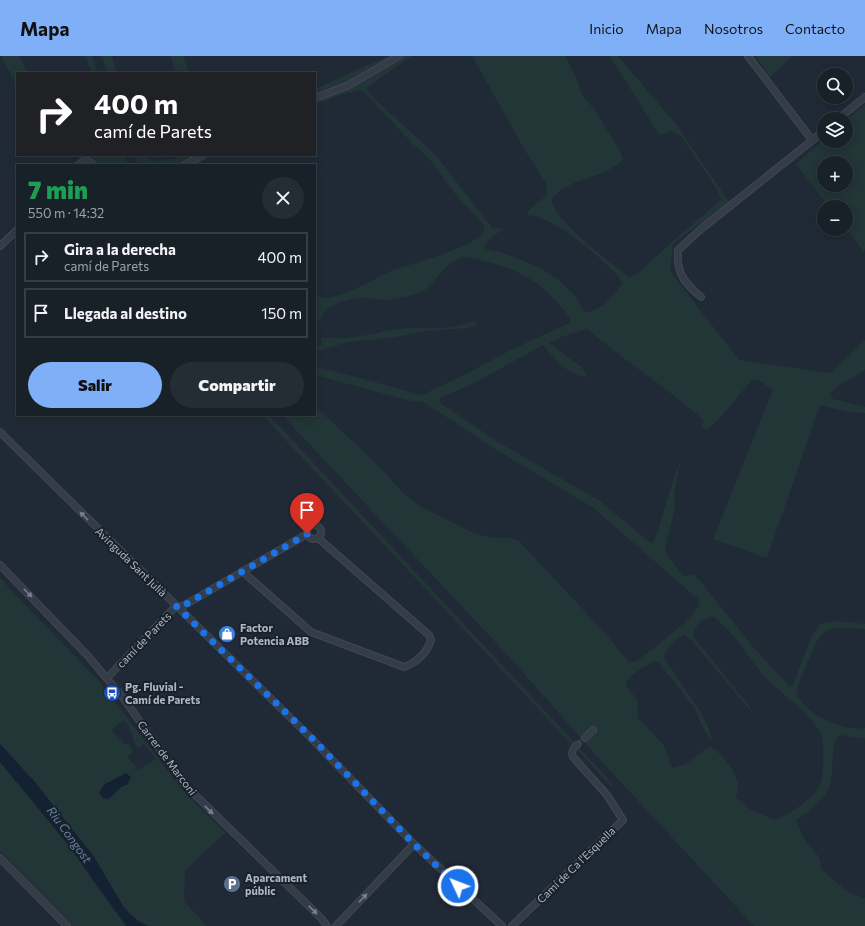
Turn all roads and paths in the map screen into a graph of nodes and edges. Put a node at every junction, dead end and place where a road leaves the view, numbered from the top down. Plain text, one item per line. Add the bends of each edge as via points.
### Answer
1 (399, 56) edge
2 (748, 56) edge
3 (865, 97) edge
4 (316, 98) edge
5 (847, 112) edge
6 (817, 136) edge
7 (812, 140) junction
8 (201, 156) edge
9 (79, 164) edge
10 (92, 164) edge
11 (186, 164) edge
12 (16, 231) edge
13 (0, 246) edge
14 (701, 297) dead end
15 (0, 432) edge
16 (307, 534) junction
17 (318, 538) junction
18 (0, 565) edge
19 (242, 571) junction
20 (176, 606) junction
21 (107, 678) junction
22 (593, 730) dead end
23 (585, 738) tunnel mouth
24 (576, 745) dead end
25 (414, 844) junction
26 (0, 858) edge
27 (67, 926) edge
28 (327, 926) edge
29 (336, 926) edge
30 (502, 926) edge
31 (512, 926) edge

1 - 4 street via 349,85
2 - 7 street
3 - 5 street
6 - 7 street
7 - 14 street via 678,250 677,264 688,286
8 - 11 street
9 - 10 street via 85,160
12 - 13 street
20 -> 15 street, Avinguda Sant Julià
16 - 17 street via 312,539
16 - 17 street via 310,527 316,526 321,532
16 - 19 street, camí de Parets
17 - 19 street via 429,635 429,646 416,660 404,666 310,632
18 -> 21 street, Carrer de Marconi via 69,634
19 - 20 street, camí de Parets via 183,606
20 - 21 street, camí de Parets
20 - 25 street, Avinguda Sant Julià via 310,736
21 -> 28 street, Carrer de Marconi via 184,784
22 - 23 street
24 - 31 street, Camí de Ca l'Esquella via 572,749 573,757 607,795 624,820
29 -> 25 street
25 - 30 street, Avinguda Sant Julià
26 - 27 street

